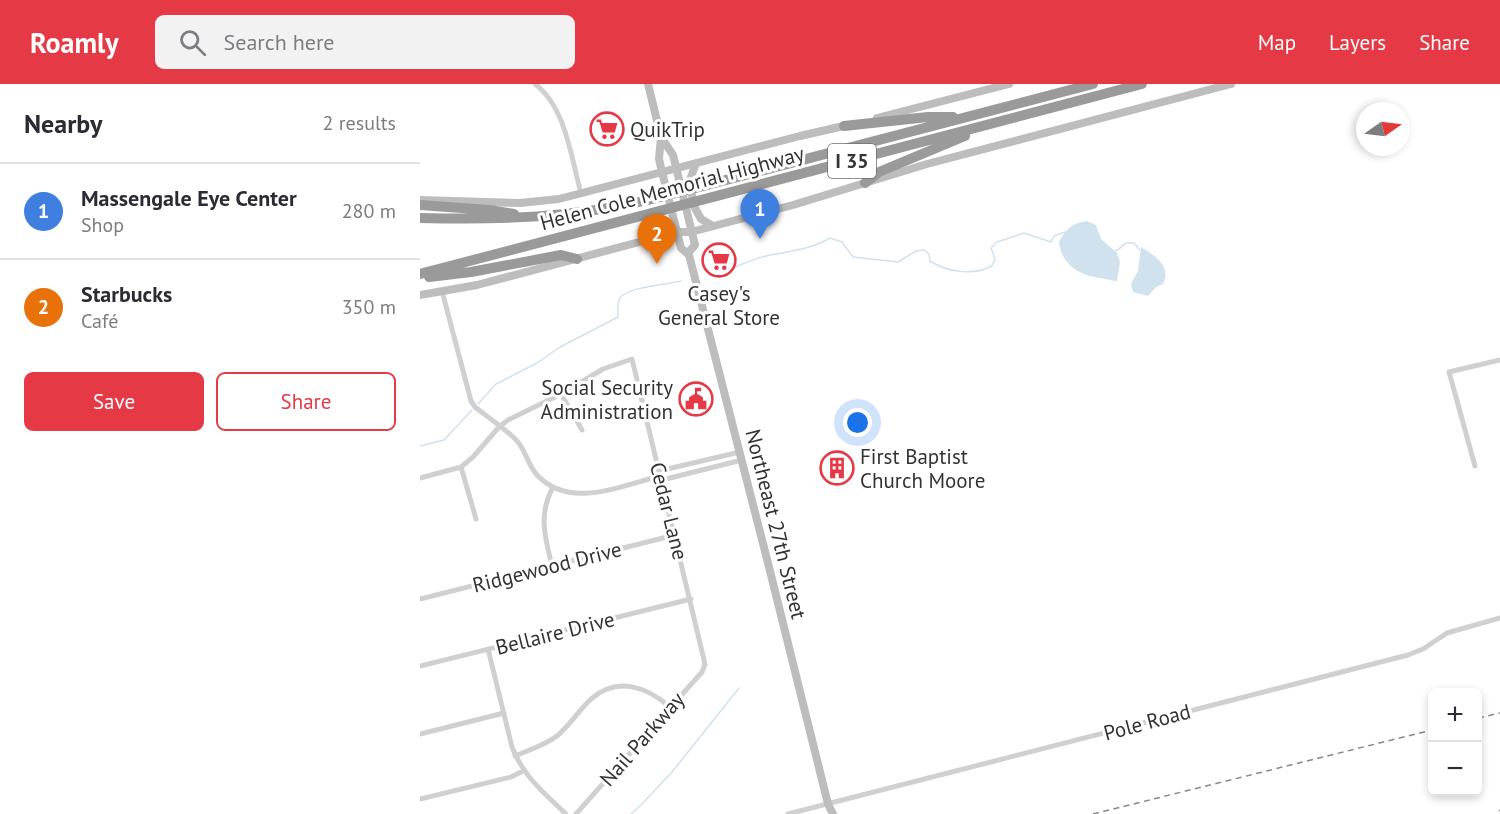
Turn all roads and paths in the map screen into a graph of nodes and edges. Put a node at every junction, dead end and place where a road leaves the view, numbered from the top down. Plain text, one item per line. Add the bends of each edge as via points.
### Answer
1 (535, 84) edge
2 (648, 84) edge
3 (1009, 84) edge
4 (1093, 84) edge
5 (1142, 84) edge
6 (1231, 84) edge
7 (968, 117) junction
8 (987, 125) junction
9 (844, 126) junction
10 (661, 136) junction
11 (696, 163) junction
12 (676, 168) junction
13 (662, 172) junction
14 (865, 183) junction
15 (580, 193) junction
16 (420, 200) edge
17 (420, 205) edge
18 (420, 218) edge
19 (535, 218) junction
20 (713, 226) junction
21 (677, 232) junction
22 (691, 232) junction
23 (688, 253) junction
24 (577, 259) junction
25 (420, 276) edge
26 (442, 291) junction
27 (420, 294) edge
28 (1500, 360) edge
29 (561, 394) junction
30 (499, 427) junction
31 (582, 430) dead end
32 (740, 452) junction
33 (742, 460) junction
34 (1475, 466) dead end
35 (461, 467) junction
36 (660, 476) junction
37 (420, 478) edge
38 (553, 488) junction
39 (476, 519) dead end
40 (675, 535) junction
41 (552, 566) junction
42 (420, 599) edge
43 (691, 599) junction
44 (1500, 618) edge
45 (488, 649) junction
46 (705, 664) joint
47 (420, 666) edge
48 (670, 707) junction
49 (504, 713) junction
50 (420, 734) edge
51 (515, 756) junction
52 (523, 771) junction
53 (420, 799) edge
54 (828, 804) junction
55 (566, 814) edge
56 (576, 814) edge
57 (788, 814) edge
58 (826, 814) edge
59 (833, 814) edge

1 - 15 street via 557,109
2 - 10 main road
3 - 9 main road
4 - 7 highway, Helen Cole Memorial Highway / I 35
5 - 8 highway, Helen Cole Memorial Highway / I 35
6 - 14 main road
7 - 9 highway
7 - 19 highway, Helen Cole Memorial Highway / I 35 via 653,199 588,213
8 - 14 highway via 879,172
8 - 25 highway, Helen Cole Memorial Highway / I 35
9 - 11 main road
10 - 12 main road
10 - 13 main road, Northeast 27th Street
11 - 12 main road
11 - 20 main road via 689,183 695,208 701,219
12 - 13 main road
12 - 22 main road
13 - 15 main road
13 - 21 main road, Northeast 27th Street
14 - 20 main road
15 - 16 main road via 535,202
17 - 19 highway
18 - 19 highway, Helen Cole Memorial Highway / I 35
20 - 22 main road
21 - 22 main road
21 - 23 main road, Northeast 27th Street via 681,248
21 - 24 main road
22 - 23 main road, Northeast 27th Street via 695,245
23 - 32 main road, Northeast 27th Street
24 - 25 highway via 557,255 471,272
24 - 26 main road
26 - 27 main road
26 - 30 street via 468,396
28 - 34 street via 1449,372
29 - 30 street
29 - 31 street
29 - 36 street, Cedar Lane via 603,369 632,359
30 - 35 street
30 - 38 street via 518,442 532,470
32 - 33 main road, Northeast 27th Street
32 - 36 street via 663,471
33 - 36 street via 666,479
33 - 54 main road, Northeast 27th Street
35 - 37 street
35 - 39 street
36 - 38 street via 584,495
36 - 40 street, Cedar Lane
38 - 41 street via 544,506 543,524
40 - 41 street, Ridgewood Drive
40 - 43 street, Cedar Lane
41 - 42 street, Ridgewood Drive
43 - 45 street, Bellaire Drive
43 - 46 street, Cedar Lane
44 - 54 street, Pole Road via 1452,631 1408,655
45 - 47 street, Bellaire Drive
45 - 49 street
46 - 48 street, Nail Parkway
48 - 51 street via 644,689 612,688 591,699 553,738
48 - 56 street, Nail Parkway
49 - 50 street
49 - 51 street
51 - 52 street
52 - 53 street
52 - 55 street
54 - 57 street, Pole Road
54 - 58 main road, Northeast 27th Street
54 - 59 main road, Northeast 27th Street

